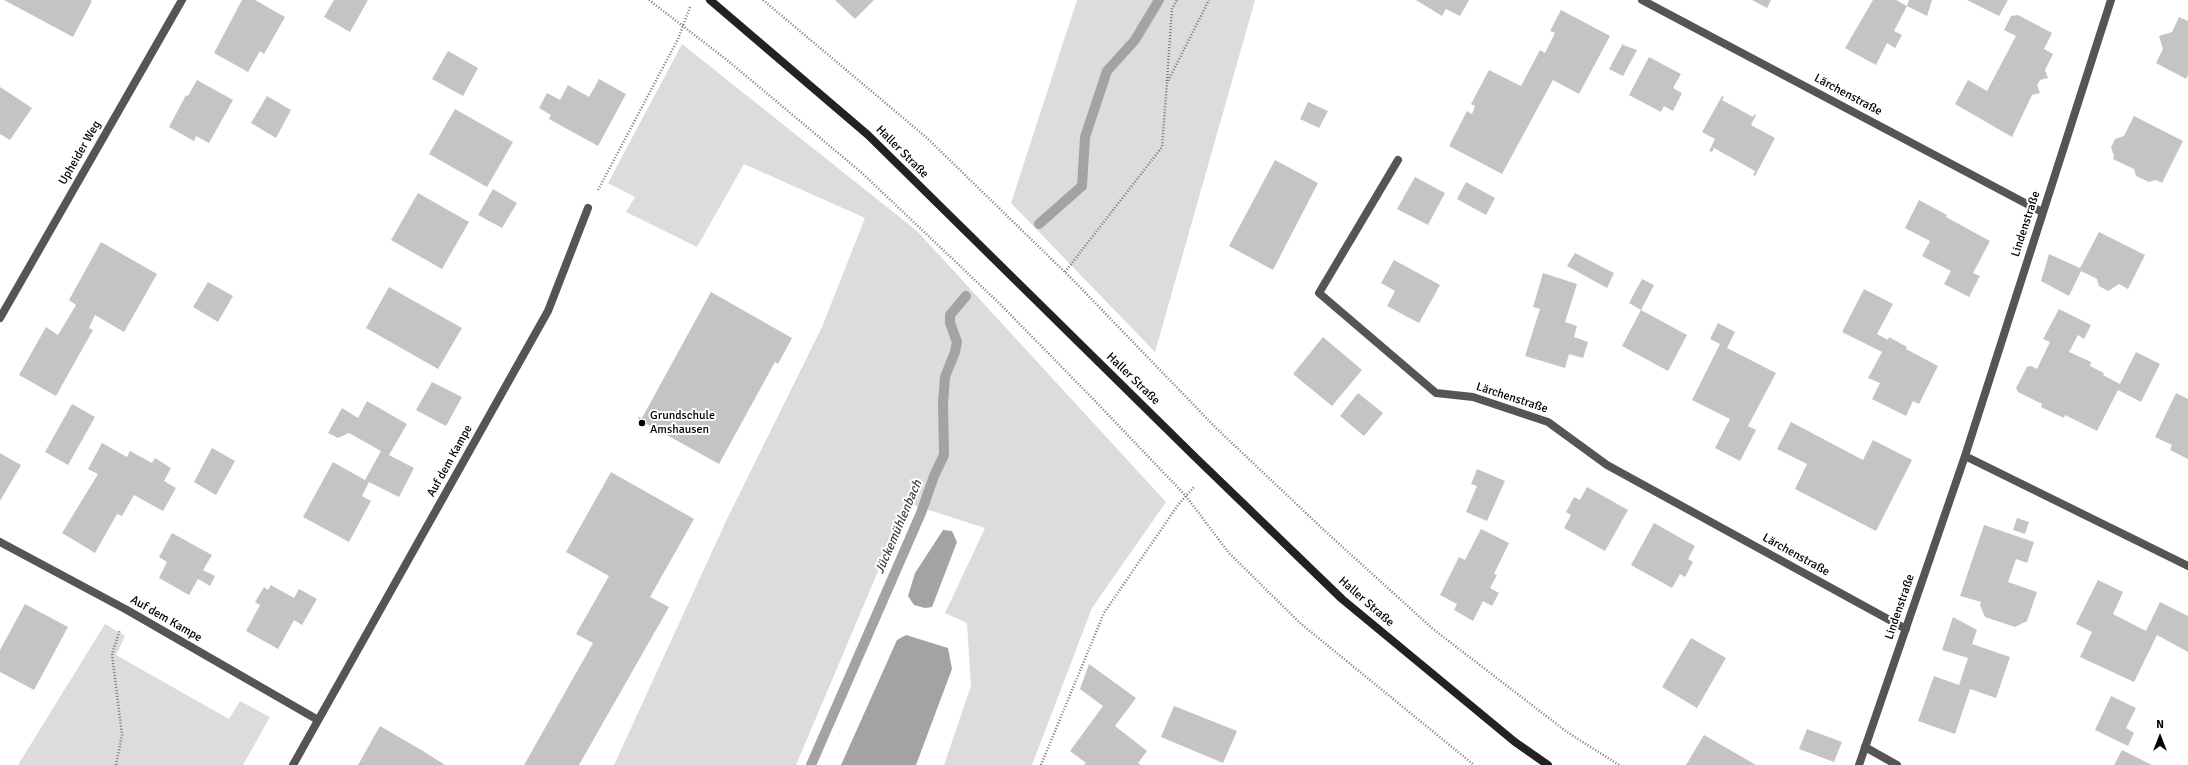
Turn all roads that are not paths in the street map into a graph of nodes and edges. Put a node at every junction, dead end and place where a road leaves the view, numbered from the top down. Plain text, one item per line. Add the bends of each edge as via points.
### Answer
1 (182, 0) edge
2 (710, 0) edge
3 (1642, 0) edge
4 (2112, 0) edge
5 (1398, 160) dead end
6 (588, 208) road end
7 (2042, 212) junction
8 (0, 318) edge
9 (1965, 456) junction
10 (0, 542) edge
11 (2188, 566) edge
12 (1906, 628) junction
13 (318, 720) junction
14 (1865, 748) junction
15 (293, 765) edge
16 (1548, 765) edge
17 (1859, 765) edge
18 (1897, 765) edge

1 - 8 street, Upheider Weg
2 - 16 main road, Haller Straße via 868,135 1342,599 1515,742
3 - 7 street, Lärchenstraße
4 - 7 street, Lindenstraße
5 - 12 street, Lärchenstraße via 1320,293 1436,393 1473,397 1548,422 1607,466
6 - 13 street, Auf dem Kampe via 548,312
7 - 9 street, Lindenstraße
9 - 11 street
9 - 12 street, Lindenstraße
10 - 13 street, Auf dem Kampe via 127,610
12 - 14 street, Lindenstraße
13 - 15 street, Auf dem Kampe
14 - 17 street, Lindenstraße
14 - 18 street

